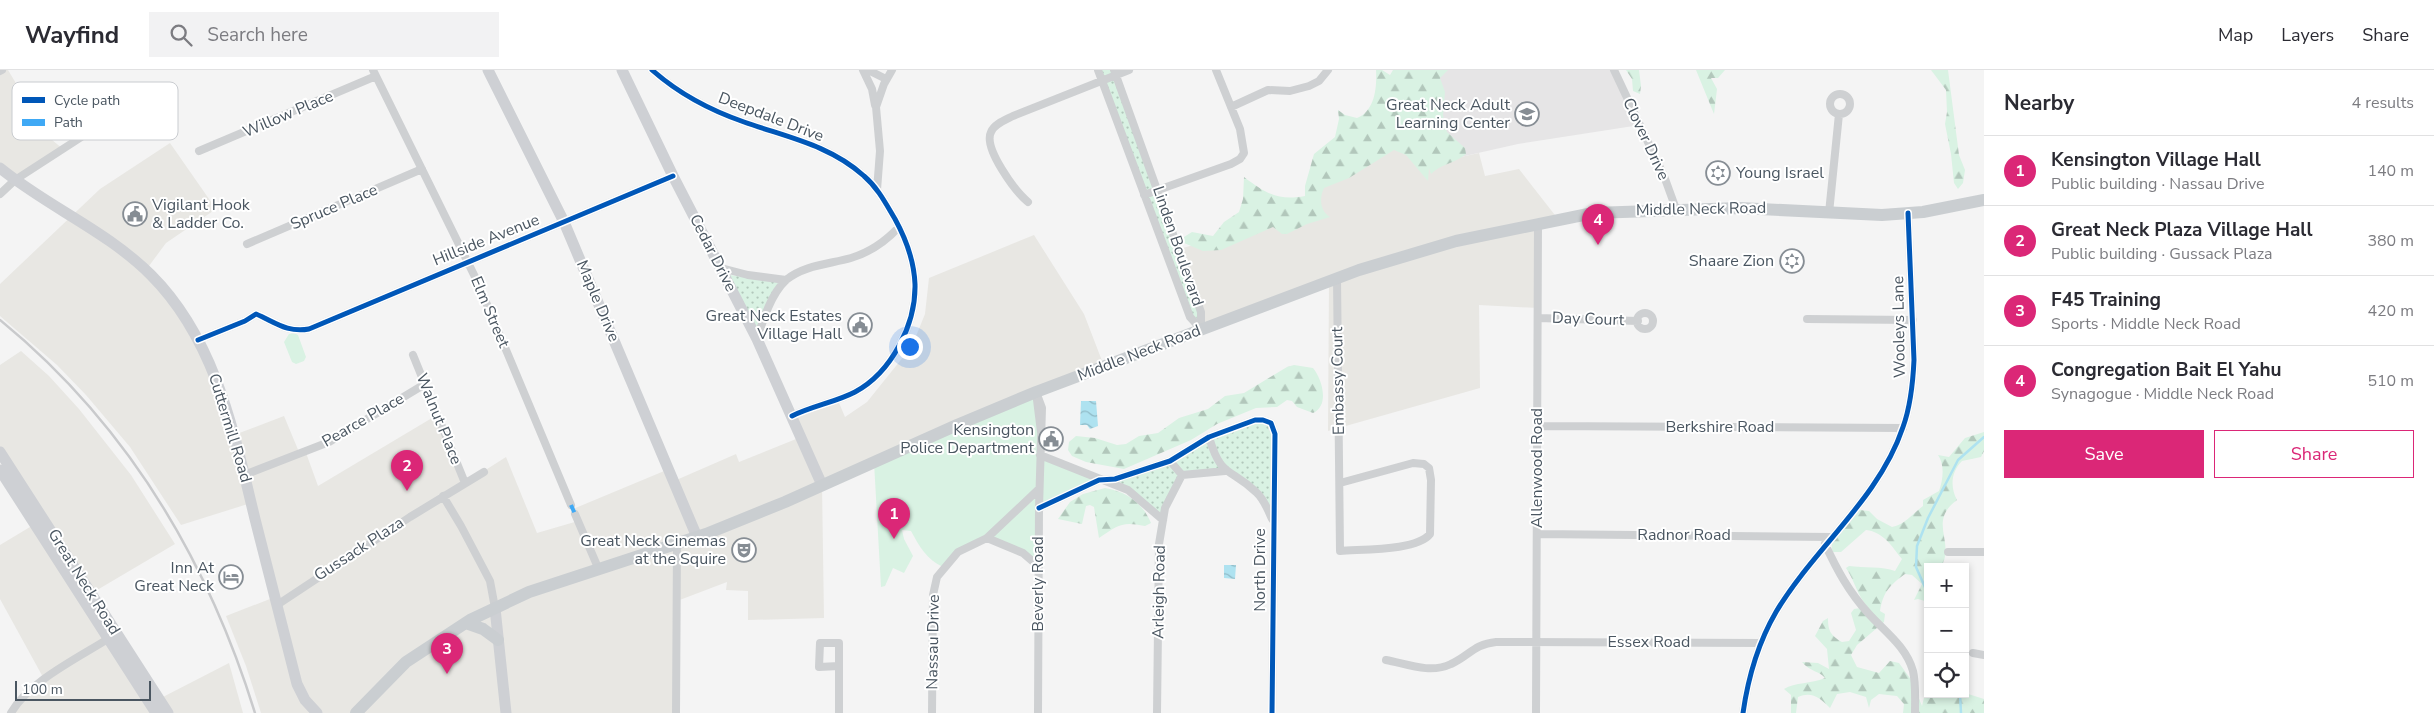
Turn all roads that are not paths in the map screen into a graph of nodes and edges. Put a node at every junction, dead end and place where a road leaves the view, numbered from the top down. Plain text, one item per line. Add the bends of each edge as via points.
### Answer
1 (488, 70) edge
2 (622, 70) edge
3 (652, 70) edge
4 (862, 70) edge
5 (868, 70) edge
6 (892, 70) edge
7 (1098, 70) edge
8 (1129, 70) edge
9 (1216, 70) edge
10 (1328, 70) edge
11 (1614, 70) edge
12 (1115, 72) edge
13 (375, 73) edge
14 (886, 79) junction
15 (1102, 80) junction
16 (876, 107) junction
17 (1231, 107) junction
18 (1839, 114) dead end
19 (78, 140) edge
20 (199, 151) dead end
21 (0, 168) edge
22 (422, 170) junction
23 (673, 176) junction
24 (15, 180) junction
25 (877, 190) junction
26 (1159, 190) junction
27 (0, 194) edge
28 (1144, 195) junction
29 (1984, 200) edge
30 (1028, 202) dead end
31 (1676, 209) junction
32 (1829, 213) junction
33 (1908, 213) junction
34 (564, 222) junction
35 (1538, 223) junction
36 (899, 227) junction
37 (247, 244) dead end
38 (468, 262) junction
39 (721, 268) junction
40 (1337, 278) junction
41 (786, 280) junction
42 (1198, 301) junction
43 (1186, 306) junction
44 (1538, 318) junction
45 (1808, 319) dead end
46 (1913, 320) junction
47 (1638, 321) dead end
48 (1201, 329) junction
49 (757, 339) junction
50 (198, 340) junction
51 (413, 355) dead end
52 (424, 384) junction
53 (1036, 392) junction
54 (792, 416) junction
55 (1537, 426) junction
56 (1903, 428) junction
57 (1210, 437) junction
58 (802, 438) junction
59 (0, 452) edge
60 (1040, 455) junction
61 (1170, 461) junction
62 (0, 470) edge
63 (1225, 471) junction
64 (484, 472) dead end
65 (244, 475) junction
66 (1182, 475) junction
67 (1099, 480) junction
68 (465, 483) junction
69 (1340, 483) junction
70 (821, 486) junction
71 (1039, 489) junction
72 (443, 496) junction
73 (571, 505) dead end
74 (1039, 508) junction
75 (575, 514) dead end
76 (1163, 520) junction
77 (1273, 521) junction
78 (1537, 534) junction
79 (697, 537) junction
80 (1831, 537) junction
81 (988, 538) junction
82 (677, 544) junction
83 (1825, 544) junction
84 (1948, 552) dead end
85 (1984, 552) edge
86 (1038, 566) junction
87 (599, 570) junction
88 (277, 605) junction
89 (495, 608) junction
90 (466, 623) junction
91 (112, 636) junction
92 (498, 640) junction
93 (1537, 642) junction
94 (1761, 643) junction
95 (1972, 653) dead end
96 (1984, 655) edge
97 (1386, 660) dead end
98 (839, 666) dead end
99 (11, 713) edge
100 (156, 713) edge
101 (168, 713) edge
102 (317, 713) edge
103 (356, 713) edge
104 (506, 713) edge
105 (676, 713) edge
106 (839, 713) edge
107 (932, 713) edge
108 (1038, 713) edge
109 (1157, 713) edge
110 (1272, 713) edge
111 (1536, 713) edge
112 (1743, 713) edge
113 (1914, 713) edge

1 - 34 main road, Maple Drive
2 - 23 main road, Cedar Drive
3 - 25 street, Deepdale Drive via 706,106 816,146 864,175
4 - 16 street via 872,89
5 - 14 street
6 - 14 street
7 - 15 street, Linden Boulevard
8 - 12 street
9 - 17 street
10 - 17 street via 1309,86 1268,90
11 - 31 street, Clover Drive
12 - 15 street
12 - 26 street, Linden Boulevard
13 - 20 street, Willow Place
13 - 22 street, Elm Street
14 - 16 street
15 - 28 street, Linden Boulevard
15 - 30 street via 1013,116 991,131 990,145 1010,182
16 - 25 street via 880,151
17 - 26 street via 1245,150 1240,159
18 - 32 street
19 - 24 street
21 - 24 main road, Cuttermill Road
22 - 37 street, Spruce Place
22 - 38 street, Elm Street
23 - 34 street, Hillside Avenue
23 - 39 main road, Cedar Drive
24 - 27 street
24 - 50 main road, Cuttermill Road via 134,259 174,301
25 - 36 street, Deepdale Drive
26 - 28 street
26 - 42 street, Linden Boulevard
28 - 43 street, Linden Boulevard
29 - 33 main road, Middle Neck Road
31 - 32 main road, Middle Neck Road via 1773,208
31 - 35 main road, Middle Neck Road via 1593,213
32 - 33 main road, Middle Neck Road
33 - 46 street, Wooleys Lane
34 - 38 street, Hillside Avenue
34 - 79 main road, Maple Drive
35 - 40 main road, Middle Neck Road via 1456,242
35 - 44 street, Allenwood Road
36 - 41 street via 872,250 811,267
36 - 54 street, Deepdale Drive via 915,273 914,309 903,340 886,365 860,389
38 - 50 street, Hillside Avenue via 310,329 289,330 256,314
38 - 73 street, Elm Street
39 - 41 street
39 - 49 main road, Cedar Drive
40 - 48 main road, Middle Neck Road
40 - 69 street, Embassy Court
41 - 49 street via 765,316
42 - 43 street
42 - 48 street, Linden Boulevard via 1202,312
43 - 48 street, Linden Boulevard via 1190,317
44 - 47 street, Day Court
44 - 55 street, Allenwood Road
45 - 46 street
46 - 56 street, Wooleys Lane via 1913,383
48 - 53 main road, Middle Neck Road
49 - 54 main road, Cedar Drive
50 - 65 main road, Cuttermill Road via 222,391
51 - 52 street, Walnut Place
52 - 65 street, Pearce Place via 328,442
52 - 68 street, Walnut Place
53 - 60 street, Beverly Road via 1042,408
53 - 70 main road, Middle Neck Road
54 - 58 main road, Cedar Drive
55 - 56 street, Berkshire Road
55 - 78 street, Allenwood Road
56 - 80 street, Wooleys Lane via 1882,472
57 - 61 street
57 - 63 street via 1215,457
57 - 77 street, North Drive via 1259,420 1267,421 1274,428
58 - 70 main road
58 - 70 main road, Cedar Drive via 819,461
59 - 91 main road, Great Neck Road
60 - 67 street
60 - 71 street, Beverly Road
61 - 66 street
61 - 67 street via 1115,479
62 - 91 main road, Great Neck Road
63 - 66 street
63 - 77 street via 1256,492
64 - 68 street, Gussack Plaza
65 - 88 main road, Cuttermill Road
66 - 76 street, Arleigh Road via 1165,508
67 - 74 street
67 - 76 street via 1128,490
68 - 72 street, Gussack Plaza
69 - 69 street, Embassy Court via 1413,462 1424,464 1431,480 1430,534 1416,543 1340,550
70 - 79 main road, Middle Neck Road
71 - 74 street, Beverly Road
71 - 81 street, Nassau Drive
72 - 88 street, Gussack Plaza
72 - 89 street via 490,581
74 - 86 street, Beverly Road
75 - 87 street
76 - 109 street, Arleigh Road via 1159,544
77 - 110 street, North Drive
78 - 80 street, Radnor Road
78 - 93 street, Allenwood Road
79 - 82 main road, Middle Neck Road
80 - 83 street, Wooleys Lane
81 - 86 street via 1023,553
81 - 107 street, Nassau Drive via 958,552 943,567 935,584
82 - 87 main road, Middle Neck Road
82 - 105 street
83 - 94 street, Wooleys Lane via 1776,611
83 - 113 street via 1847,587 1891,635 1909,662 1914,679
84 - 85 street
86 - 108 street, Beverly Road
87 - 89 main road, Middle Neck Road via 529,592
88 - 102 main road, Cuttermill Road via 297,684
89 - 90 main road, Middle Neck Road
89 - 92 main road
90 - 92 main road via 484,629
90 - 103 main road, Middle Neck Road via 406,662
91 - 99 street via 44,679 24,696
91 - 100 main road, Great Neck Road
91 - 101 main road, Great Neck Road
92 - 104 main road
93 - 94 street, Essex Road
93 - 97 street, Essex Road via 1484,643 1450,664 1434,669
93 - 111 street, Allenwood Road
94 - 112 street, Wooleys Lane
95 - 96 street
98 - 106 street

